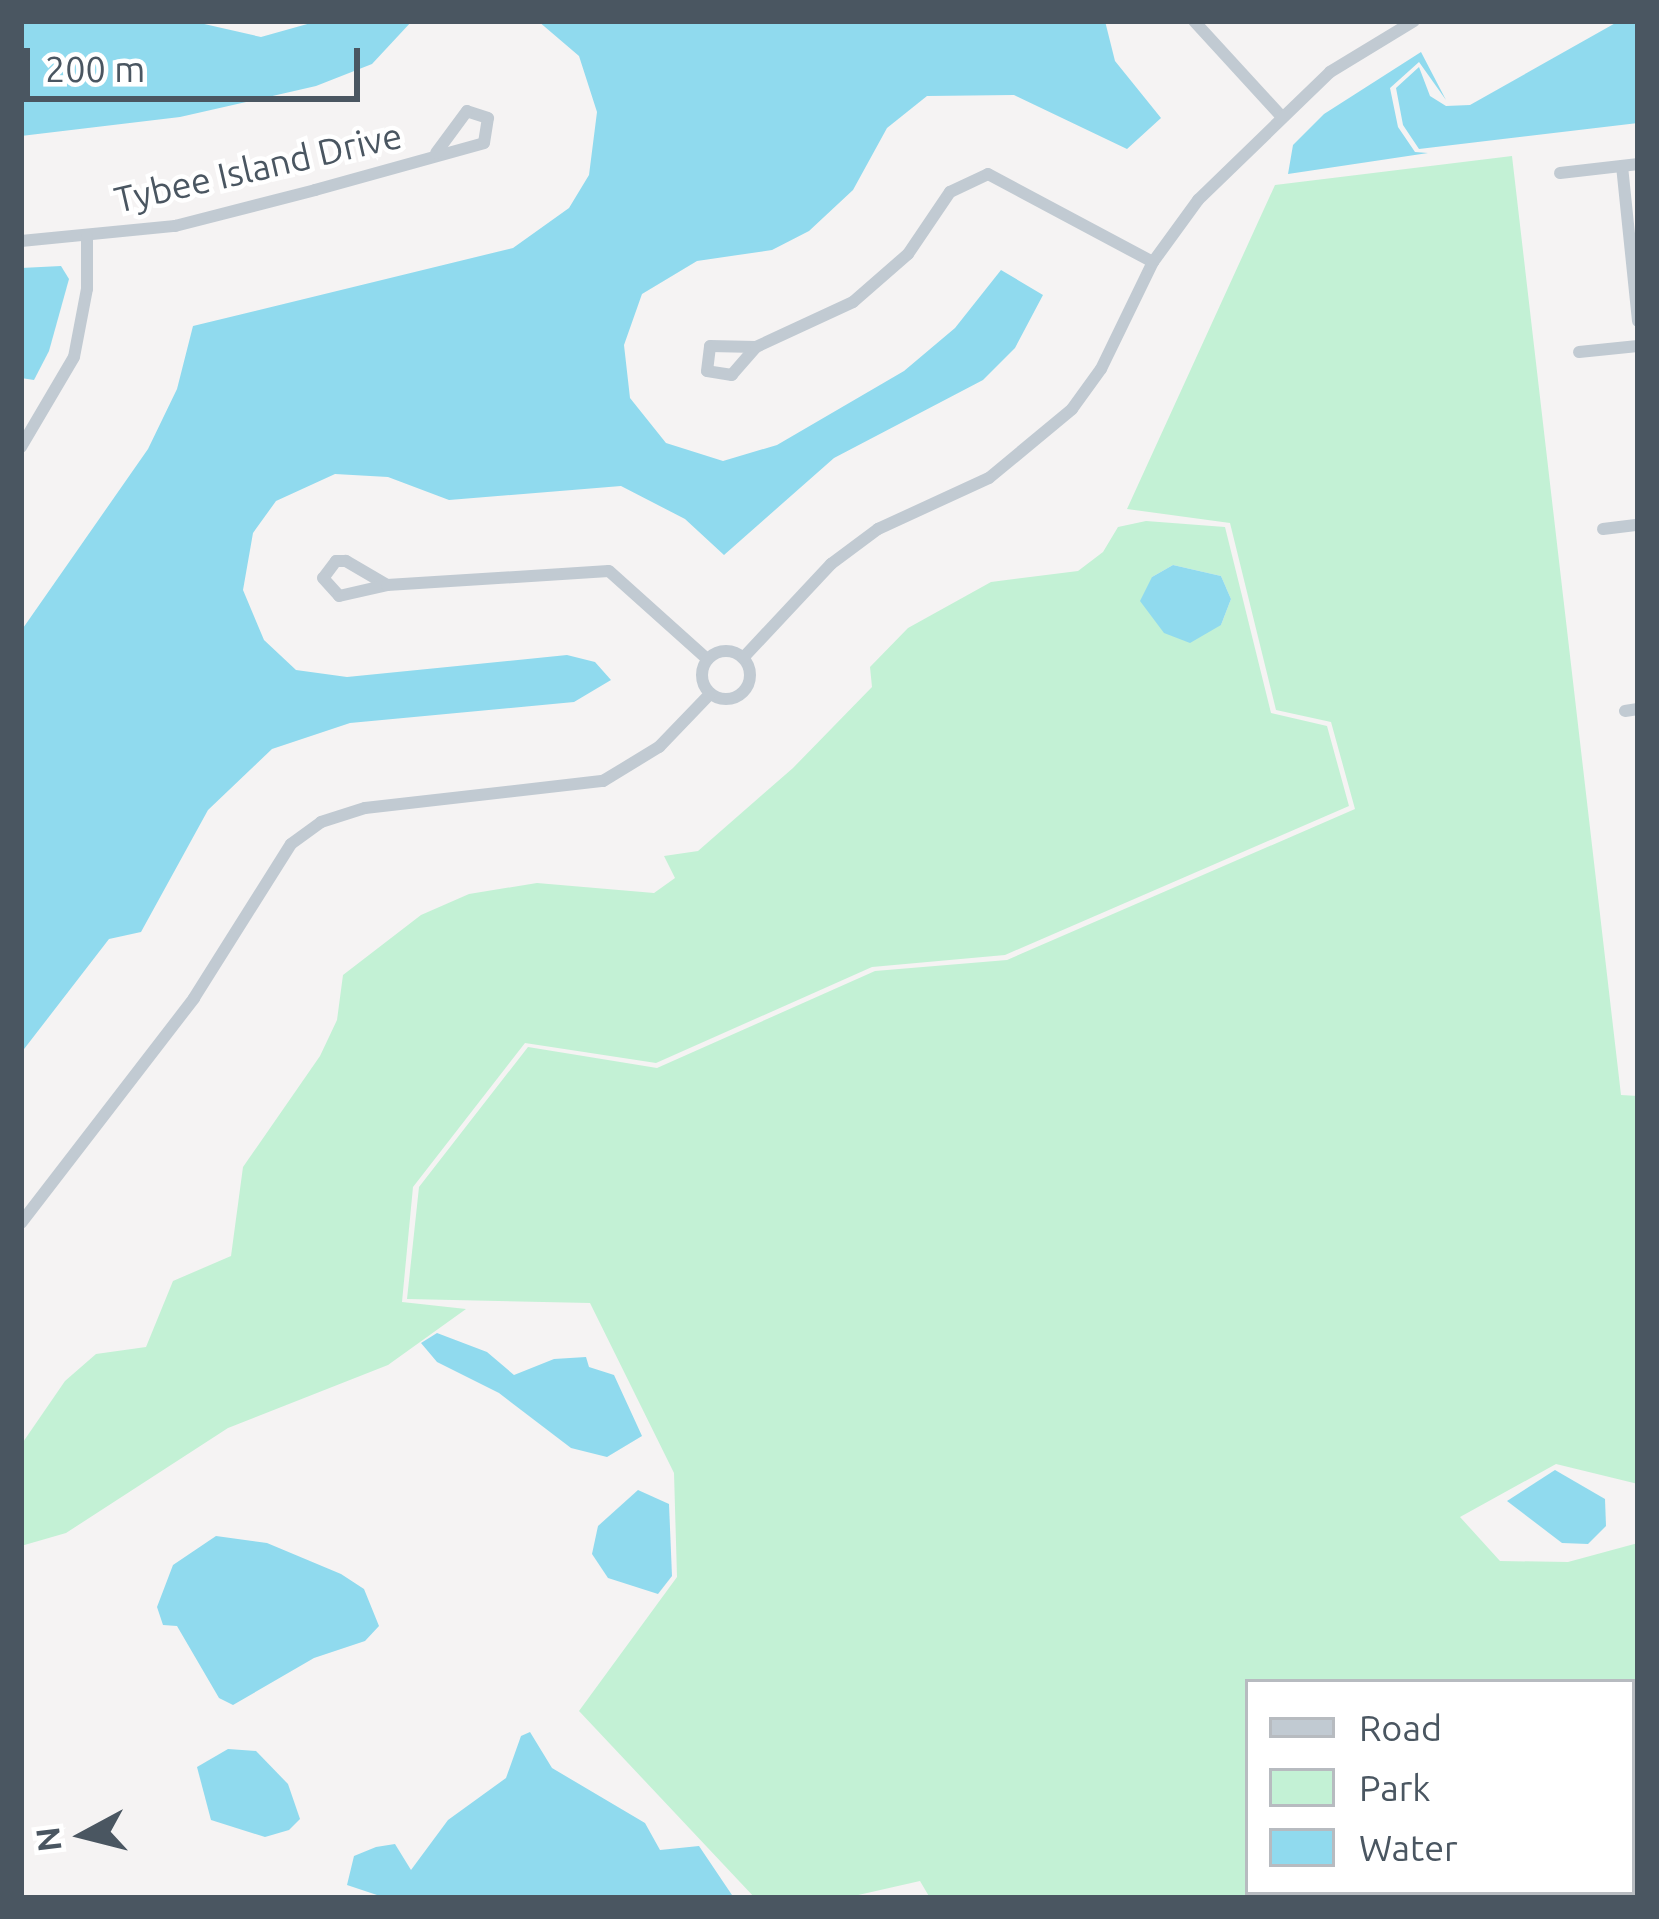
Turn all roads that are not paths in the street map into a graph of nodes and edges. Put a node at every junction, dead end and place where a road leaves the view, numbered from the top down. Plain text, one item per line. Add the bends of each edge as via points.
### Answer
1 (1194, 21) edge
2 (1414, 21) edge
3 (1281, 116) junction
4 (436, 153) junction
5 (1638, 164) edge
6 (1622, 166) junction
7 (1560, 173) dead end
8 (87, 237) junction
9 (21, 242) edge
10 (1153, 262) junction
11 (1638, 321) edge
12 (756, 346) dead end
13 (1638, 346) edge
14 (1579, 352) dead end
15 (21, 447) edge
16 (1638, 525) edge
17 (1603, 529) dead end
18 (387, 585) junction
19 (743, 658) junction
20 (707, 659) junction
21 (710, 694) junction
22 (21, 1223) edge

1 - 3 street
2 - 3 street via 1330,72
3 - 10 street via 1198,200
4 - 4 street, Tybee Island Drive via 484,143 488,118 466,111
4 - 8 street, Tybee Island Drive via 175,226
5 - 6 street
6 - 7 street
6 - 11 street
8 - 9 street, Tybee Island Drive
8 - 15 street via 88,290 74,357
10 - 12 street via 988,174 950,192 908,254 868,291
10 - 19 street via 1101,369 1072,409 988,478 878,529 831,564
13 - 14 street
16 - 17 street
18 - 18 street via 346,560 323,578 339,596
18 - 20 street via 608,572
19 - 20 street via 721,651
19 - 21 street via 749,681 740,695
20 - 21 street via 701,673
21 - 22 street via 659,747 603,781 365,808 321,822 291,844 194,998

